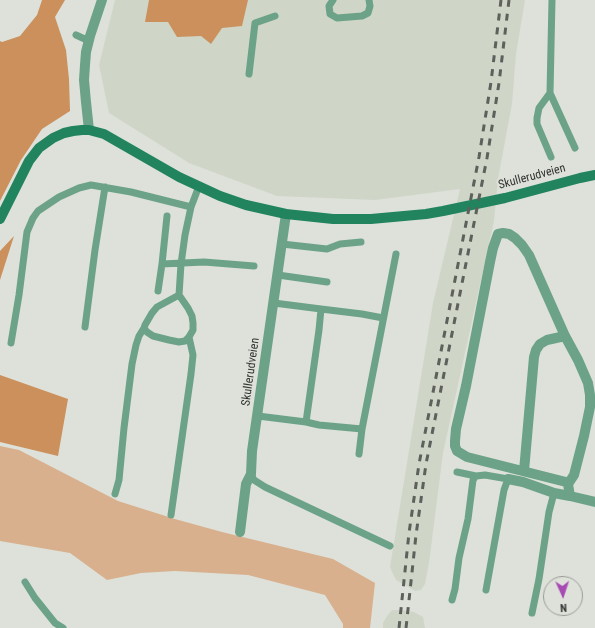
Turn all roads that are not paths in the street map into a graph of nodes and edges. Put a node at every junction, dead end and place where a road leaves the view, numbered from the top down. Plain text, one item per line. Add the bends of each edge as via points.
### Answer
1 (102, 0) edge
2 (333, 0) edge
3 (369, 0) edge
4 (552, 0) edge
5 (275, 16) dead end
6 (76, 35) dead end
7 (89, 41) junction
8 (249, 74) dead end
9 (550, 93) junction
10 (89, 130) junction
11 (575, 148) dead end
12 (551, 157) dead end
13 (595, 175) edge
14 (199, 186) junction
15 (105, 187) junction
16 (191, 208) junction
17 (286, 214) junction
18 (167, 216) dead end
19 (0, 219) edge
20 (361, 242) dead end
21 (282, 244) junction
22 (396, 254) dead end
23 (162, 264) junction
24 (181, 264) junction
25 (254, 266) dead end
26 (278, 275) junction
27 (327, 282) dead end
28 (158, 291) dead end
29 (179, 295) junction
30 (274, 303) junction
31 (321, 308) junction
32 (383, 318) junction
33 (85, 327) dead end
34 (144, 328) junction
35 (565, 336) junction
36 (189, 338) junction
37 (11, 343) dead end
38 (258, 416) junction
39 (306, 422) junction
40 (362, 428) junction
41 (359, 454) dead end
42 (524, 471) junction
43 (457, 472) dead end
44 (251, 474) junction
45 (476, 476) junction
46 (508, 479) junction
47 (568, 484) junction
48 (554, 493) junction
49 (115, 494) dead end
50 (570, 496) junction
51 (595, 502) edge
52 (171, 515) dead end
53 (240, 532) dead end
54 (390, 546) dead end
55 (25, 582) dead end
56 (486, 590) dead end
57 (452, 600) dead end
58 (532, 613) dead end
59 (63, 628) edge

1 - 7 street
2 - 3 lane via 329,6 330,14 337,18 362,16 368,13
4 - 9 lane
5 - 8 lane via 255,23
6 - 7 lane
7 - 10 street via 84,80
9 - 11 lane
9 - 12 lane via 538,108 537,124
10 - 14 main road, Skullerudveien via 104,134
10 - 19 main road via 64,133 40,148 30,161
13 - 17 main road, Skullerudveien via 484,203 426,214 372,219
14 - 16 lane
14 - 17 main road, Skullerudveien via 246,205
15 - 16 lane
15 - 33 lane
15 - 37 lane via 91,185 79,188 59,197 38,211 33,218 27,232
16 - 24 lane
17 - 21 street, Skullerudveien
18 - 23 lane
20 - 21 lane via 340,244 327,249
21 - 26 street, Skullerudveien
22 - 32 lane
23 - 24 lane
23 - 28 lane
24 - 25 lane via 218,263
24 - 29 lane
26 - 27 lane
26 - 30 street, Skullerudveien
29 - 34 lane via 157,307
29 - 36 lane via 192,316 193,330
30 - 31 lane
30 - 38 street, Skullerudveien
31 - 32 lane
31 - 39 lane
32 - 40 lane
34 - 36 lane via 153,336 169,340 179,342
34 - 49 lane via 136,345 132,364 119,480
35 - 42 street via 547,340 536,350
35 - 42 street via 529,255 515,238 509,234 498,234 456,429 455,446 457,451 467,457
35 - 47 street via 578,360 590,395 584,436 574,475
36 - 52 lane via 193,355
38 - 39 lane
38 - 44 street, Skullerudveien
39 - 40 lane
40 - 41 lane
42 - 47 street
43 - 45 lane
44 - 53 street, Skullerudveien via 246,484
44 - 54 lane via 254,480 265,487
45 - 46 lane
45 - 57 lane via 473,480
46 - 48 street
46 - 56 lane
47 - 50 street
48 - 50 street
48 - 58 lane
50 - 51 street
55 - 59 lane via 47,613

